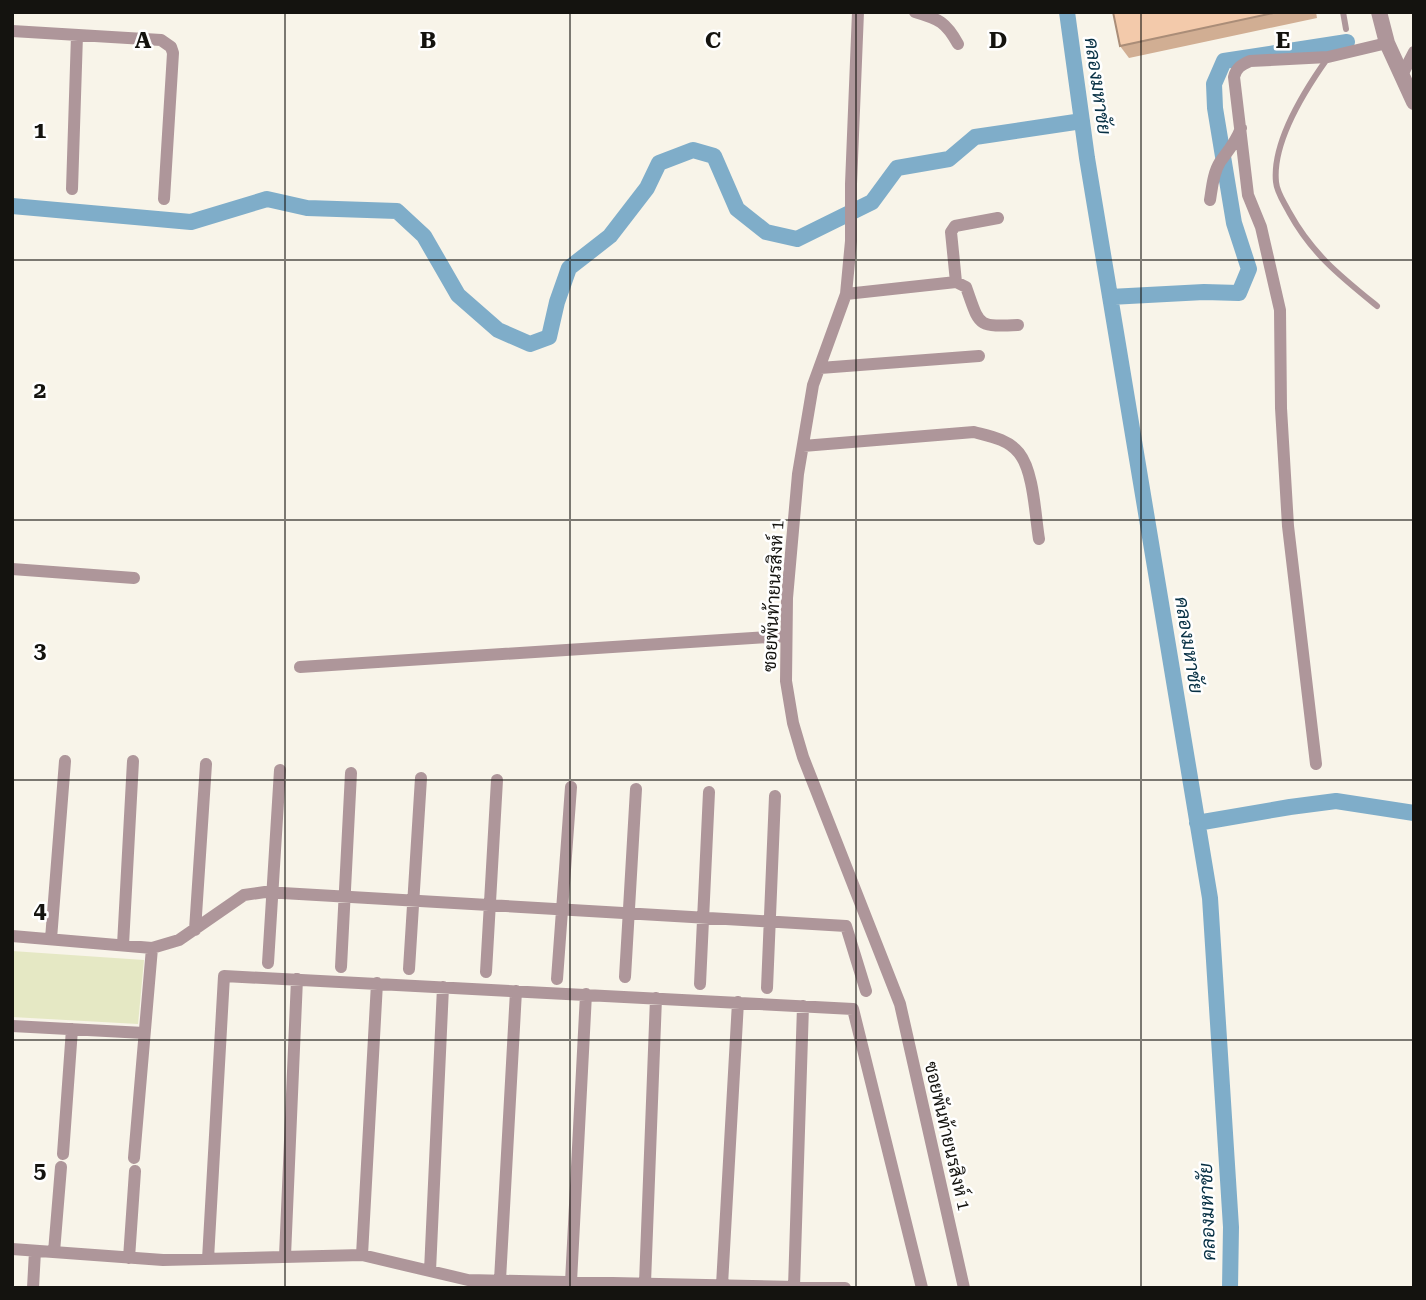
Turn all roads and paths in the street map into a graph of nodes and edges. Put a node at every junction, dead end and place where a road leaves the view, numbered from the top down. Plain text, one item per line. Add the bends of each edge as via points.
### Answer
1 (858, 12) edge
2 (915, 12) edge
3 (1343, 12) edge
4 (1379, 12) edge
5 (1346, 29) dead end
6 (12, 31) edge
7 (77, 35) junction
8 (1387, 43) junction
9 (958, 44) dead end
10 (1414, 52) edge
11 (1328, 57) junction
12 (1401, 77) junction
13 (1414, 102) edge
14 (1241, 128) junction
15 (72, 189) dead end
16 (164, 199) dead end
17 (1210, 200) dead end
18 (999, 218) dead end
19 (956, 282) junction
20 (846, 294) junction
21 (1377, 306) dead end
22 (1018, 325) dead end
23 (979, 356) dead end
24 (820, 368) junction
25 (803, 446) junction
26 (1039, 540) dead end
27 (12, 569) edge
28 (134, 579) dead end
29 (785, 636) junction
30 (300, 667) dead end
31 (65, 761) dead end
32 (133, 761) dead end
33 (206, 764) dead end
34 (1316, 764) dead end
35 (280, 770) dead end
36 (351, 773) dead end
37 (421, 778) dead end
38 (497, 780) dead end
39 (571, 787) dead end
40 (636, 789) dead end
41 (709, 792) dead end
42 (775, 796) dead end
43 (272, 893) junction
44 (344, 897) junction
45 (413, 901) junction
46 (489, 905) junction
47 (562, 910) junction
48 (629, 914) junction
49 (703, 918) junction
50 (769, 922) junction
51 (195, 930) junction
52 (12, 936) edge
53 (51, 939) junction
54 (123, 945) junction
55 (152, 947) junction
56 (268, 962) dead end
57 (341, 967) dead end
58 (409, 970) dead end
59 (486, 972) dead end
60 (625, 977) dead end
61 (297, 979) junction
62 (557, 979) dead end
63 (377, 984) junction
64 (700, 984) dead end
65 (443, 987) junction
66 (767, 988) dead end
67 (866, 990) dead end
68 (516, 991) junction
69 (586, 995) junction
70 (656, 998) junction
71 (737, 1002) junction
72 (803, 1006) junction
73 (12, 1026) edge
74 (72, 1029) junction
75 (144, 1033) junction
76 (12, 1249) edge
77 (35, 1251) junction
78 (54, 1252) junction
79 (362, 1255) junction
80 (285, 1256) junction
81 (128, 1258) junction
82 (208, 1259) junction
83 (430, 1271) junction
84 (500, 1280) junction
85 (571, 1282) junction
86 (645, 1283) junction
87 (722, 1285) junction
88 (794, 1287) edge
89 (33, 1288) edge
90 (845, 1288) edge
91 (922, 1288) edge
92 (964, 1288) edge

1 - 20 street, ซอยพันท้ายนรสิงห์ 1
2 - 9 street via 940,20
3 - 5 lane
4 - 8 street
6 - 7 street
7 - 15 street
7 - 16 street via 161,40 171,47
8 - 11 street
8 - 12 street
10 - 12 street
11 - 14 street via 1241,65 1234,77
11 - 21 lane via 1293,116 1278,158 1276,185 1314,251
12 - 13 street
14 - 17 street via 1219,163
14 - 34 street via 1248,195 1261,228 1280,310 1287,526
18 - 19 street via 955,226 951,232
19 - 20 street
19 - 22 street via 966,288 983,324
20 - 24 street, ซอยพันท้ายนรสิงห์ 1
23 - 24 street
24 - 25 street, ซอยพันท้ายนรสิงห์ 1
25 - 26 street via 974,432 998,438 1018,452 1029,474
25 - 29 street, ซอยพันท้ายนรสิงห์ 1
27 - 28 street
29 - 30 street
29 - 92 street, ซอยพันท้ายนรสิงห์ 1 via 793,723 900,1004
31 - 53 street
32 - 54 street
33 - 51 street
35 - 43 street
36 - 44 street
37 - 45 street
38 - 46 street
39 - 47 street
40 - 48 street
41 - 49 street
42 - 50 street
43 - 44 street
43 - 51 street via 244,895
43 - 56 street
44 - 45 street
44 - 57 street
45 - 46 street
45 - 58 street
46 - 47 street
46 - 59 street
47 - 48 street
47 - 62 street
48 - 49 street
48 - 60 street
49 - 50 street
49 - 64 street
50 - 66 street
50 - 67 street via 846,926
51 - 55 street
52 - 53 street
53 - 54 street
54 - 55 street
55 - 75 street
61 - 63 street
61 - 80 street
61 - 82 street via 224,976
63 - 65 street
63 - 79 street
65 - 68 street
65 - 83 street
68 - 69 street
68 - 84 street
69 - 70 street
69 - 85 street
70 - 71 street
70 - 86 street
71 - 72 street
71 - 87 street
72 - 88 street
72 - 91 street via 853,1009
73 - 74 street
74 - 75 street
74 - 78 street
75 - 81 street
76 - 77 street
77 - 78 street
77 - 89 street
78 - 81 street
79 - 80 street
79 - 83 street
80 - 82 street
81 - 82 street
83 - 84 street via 468,1280
84 - 85 street
85 - 86 street
86 - 87 street
87 - 88 street
88 - 90 street

